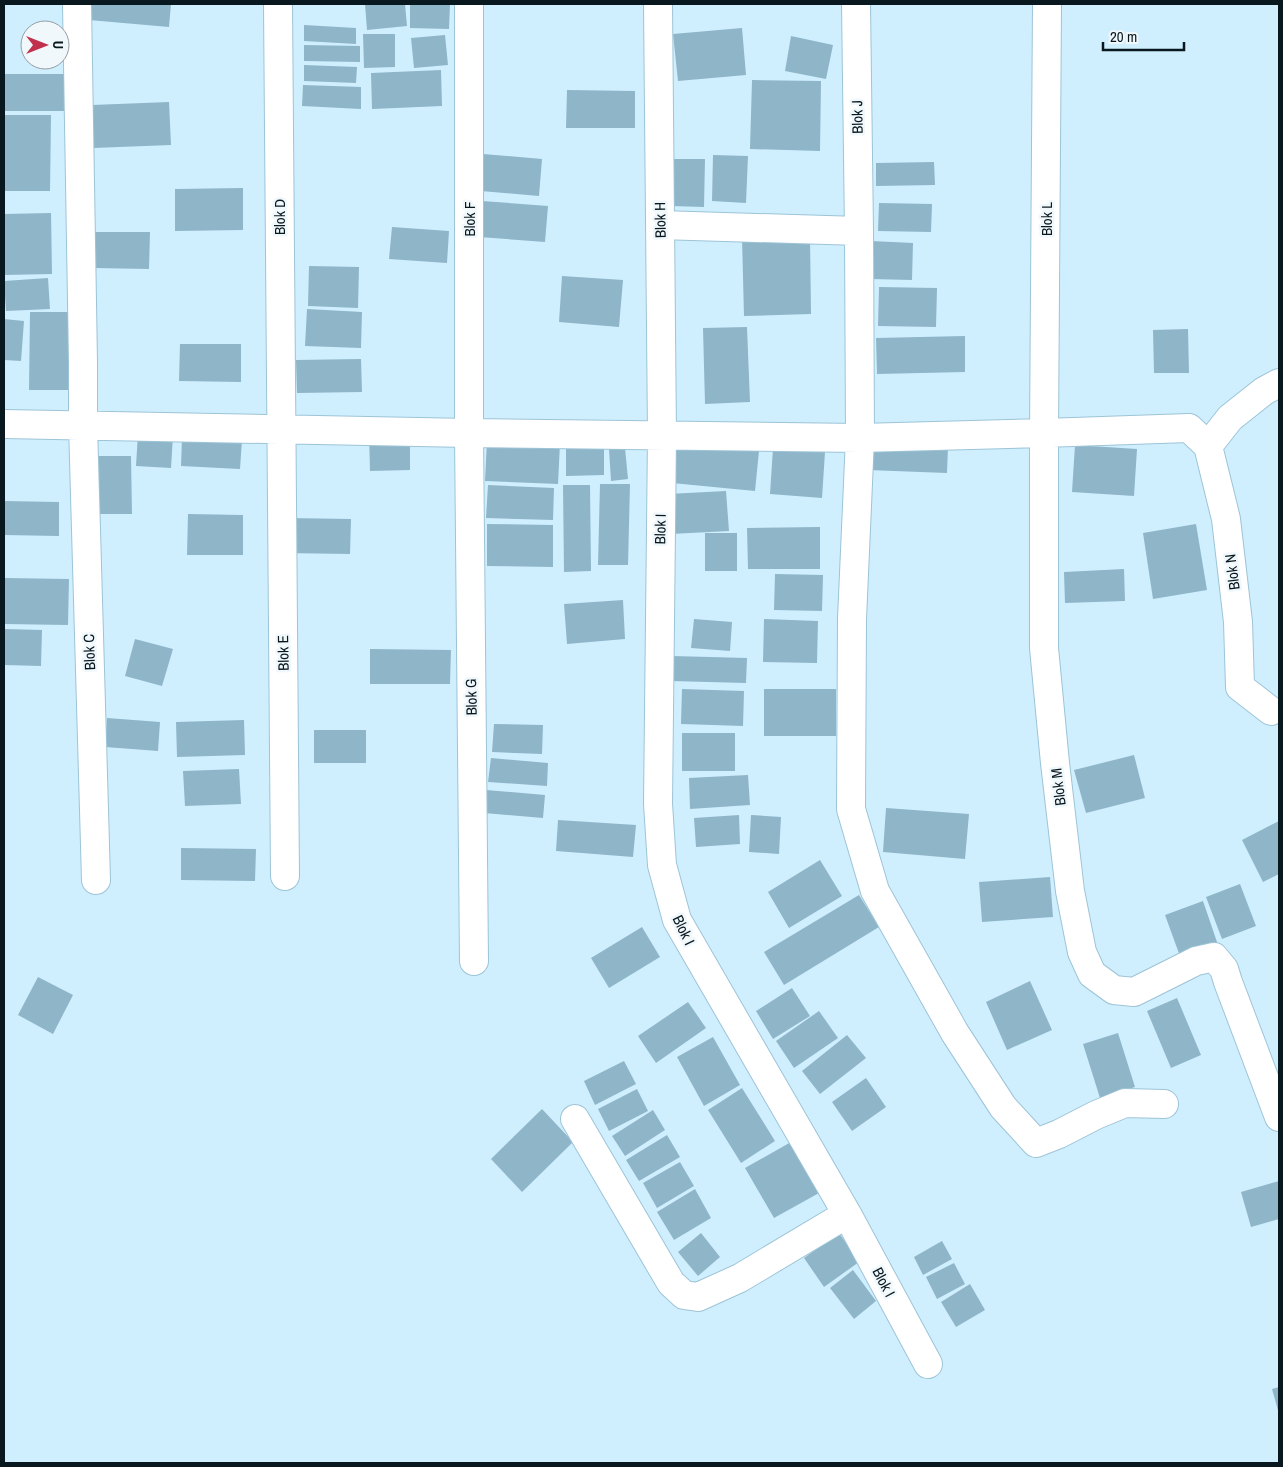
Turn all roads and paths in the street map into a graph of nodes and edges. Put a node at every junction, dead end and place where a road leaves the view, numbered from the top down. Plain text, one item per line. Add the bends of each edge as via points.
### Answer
1 (77, 4) edge
2 (278, 4) edge
3 (469, 4) edge
4 (658, 4) edge
5 (856, 4) edge
6 (1047, 4) edge
7 (660, 225) junction
8 (859, 231) junction
9 (1279, 383) edge
10 (4, 424) edge
11 (83, 425) junction
12 (281, 430) junction
13 (469, 433) junction
14 (1044, 433) junction
15 (662, 436) junction
16 (1198, 437) junction
17 (860, 438) junction
18 (1271, 711) dead end
19 (285, 876) dead end
20 (96, 880) dead end
21 (474, 961) dead end
22 (1164, 1104) dead end
23 (1279, 1117) edge
24 (575, 1119) dead end
25 (847, 1214) junction
26 (928, 1364) dead end

1 - 11 street, Blok C
2 - 12 street, Blok D
3 - 13 street, Blok F
4 - 7 street, Blok H
5 - 8 street, Blok J
6 - 14 street, Blok L
7 - 8 street
7 - 15 street, Blok H
8 - 17 street, Blok J
9 - 16 street
10 - 11 street
11 - 12 street
11 - 20 street, Blok C
12 - 13 street
12 - 19 street, Blok E
13 - 15 street
13 - 21 street, Blok G
14 - 16 street
14 - 17 street
14 - 23 street, Blok M via 1044,648 1070,891 1082,952 1092,974 1114,990 1134,992 1196,962 1214,957 1224,969
15 - 17 street
15 - 25 street, Blok I via 658,804 662,865 677,920
16 - 18 street, Blok N via 1226,519 1238,622 1240,687
17 - 22 street, Blok J via 852,619 851,809 875,891 955,1033 1003,1107 1036,1142 1125,1103
24 - 25 street via 671,1283 684,1295 698,1297 740,1278
25 - 26 street, Blok I

